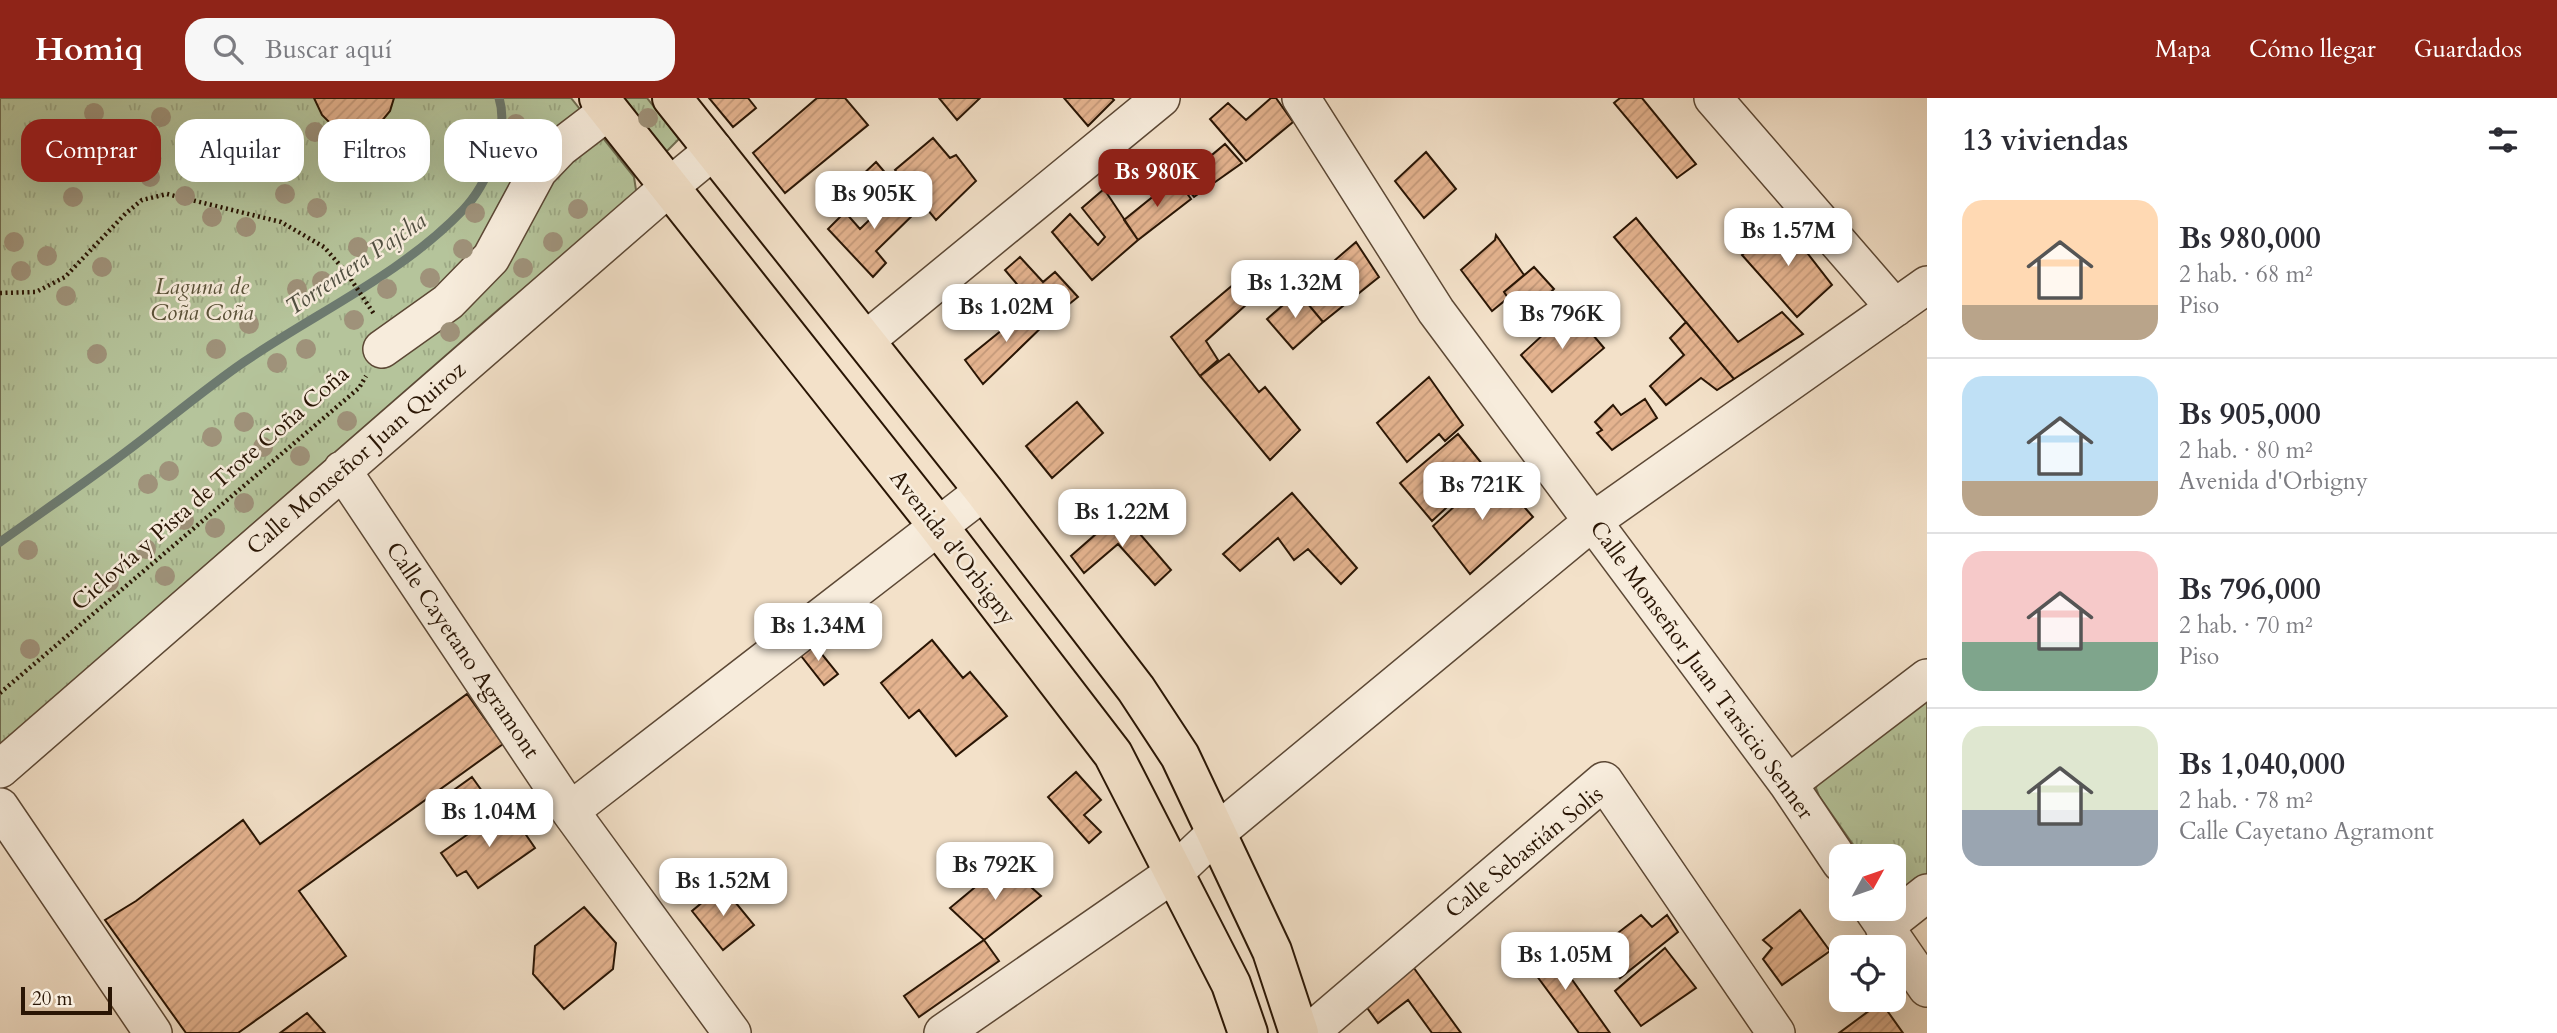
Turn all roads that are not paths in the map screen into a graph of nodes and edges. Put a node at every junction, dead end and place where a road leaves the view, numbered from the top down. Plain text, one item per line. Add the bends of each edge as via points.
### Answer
1 (672, 98) edge
2 (1161, 98) edge
3 (1301, 98) edge
4 (1713, 98) edge
5 (603, 104) edge
6 (714, 150) junction
7 (669, 187) junction
8 (1927, 285) edge
9 (1895, 308) junction
10 (865, 341) junction
11 (383, 349) road end
12 (342, 470) junction
13 (984, 491) junction
14 (1593, 521) junction
15 (938, 526) junction
16 (1927, 678) edge
17 (0, 769) edge
18 (1788, 784) junction
19 (0, 807) edge
20 (570, 810) junction
21 (1215, 834) junction
22 (1829, 845) edge
23 (1174, 873) junction
24 (1927, 893) edge
25 (1906, 903) edge
26 (1881, 921) edge
27 (1927, 988) edge
28 (153, 1033) edge
29 (732, 1033) edge
30 (943, 1033) edge
31 (1248, 1033) edge
32 (1299, 1033) edge
33 (1309, 1033) edge
34 (1776, 1033) edge

1 - 6 main road
2 - 10 street
3 - 14 street, Calle Monseñor Juan Tarsicio Senner via 1436,311
4 - 9 street
5 - 7 main road, Avenida d'Orbigny
5 - 11 street via 538,171 491,258 448,302
6 - 7 street, Calle Monseñor Juan Quiroz
6 - 10 main road
7 - 12 street, Calle Monseñor Juan Quiroz
7 - 15 main road, Avenida d'Orbigny
8 - 9 street
9 - 14 street
10 - 13 main road
12 - 17 street, Calle Monseñor Juan Quiroz
12 - 20 street, Calle Cayetano Agramont
13 - 15 street
13 - 21 main road via 1136,689 1180,756
14 - 18 street, Calle Monseñor Juan Tarsicio Senner
14 - 21 street
15 - 20 street
15 - 23 main road, Avenida d'Orbigny via 1113,754
16 - 18 street
18 - 22 street, Calle Monseñor Juan Tarsicio Senner
19 - 28 street
20 - 29 street, Calle Cayetano Agramont
21 - 23 street
21 - 32 main road via 1272,951
23 - 30 street
23 - 31 main road, Avenida d'Orbigny via 1231,984
24 - 25 street
26 - 27 street
33 - 34 street, Calle Sebastián Solis via 1604,781

